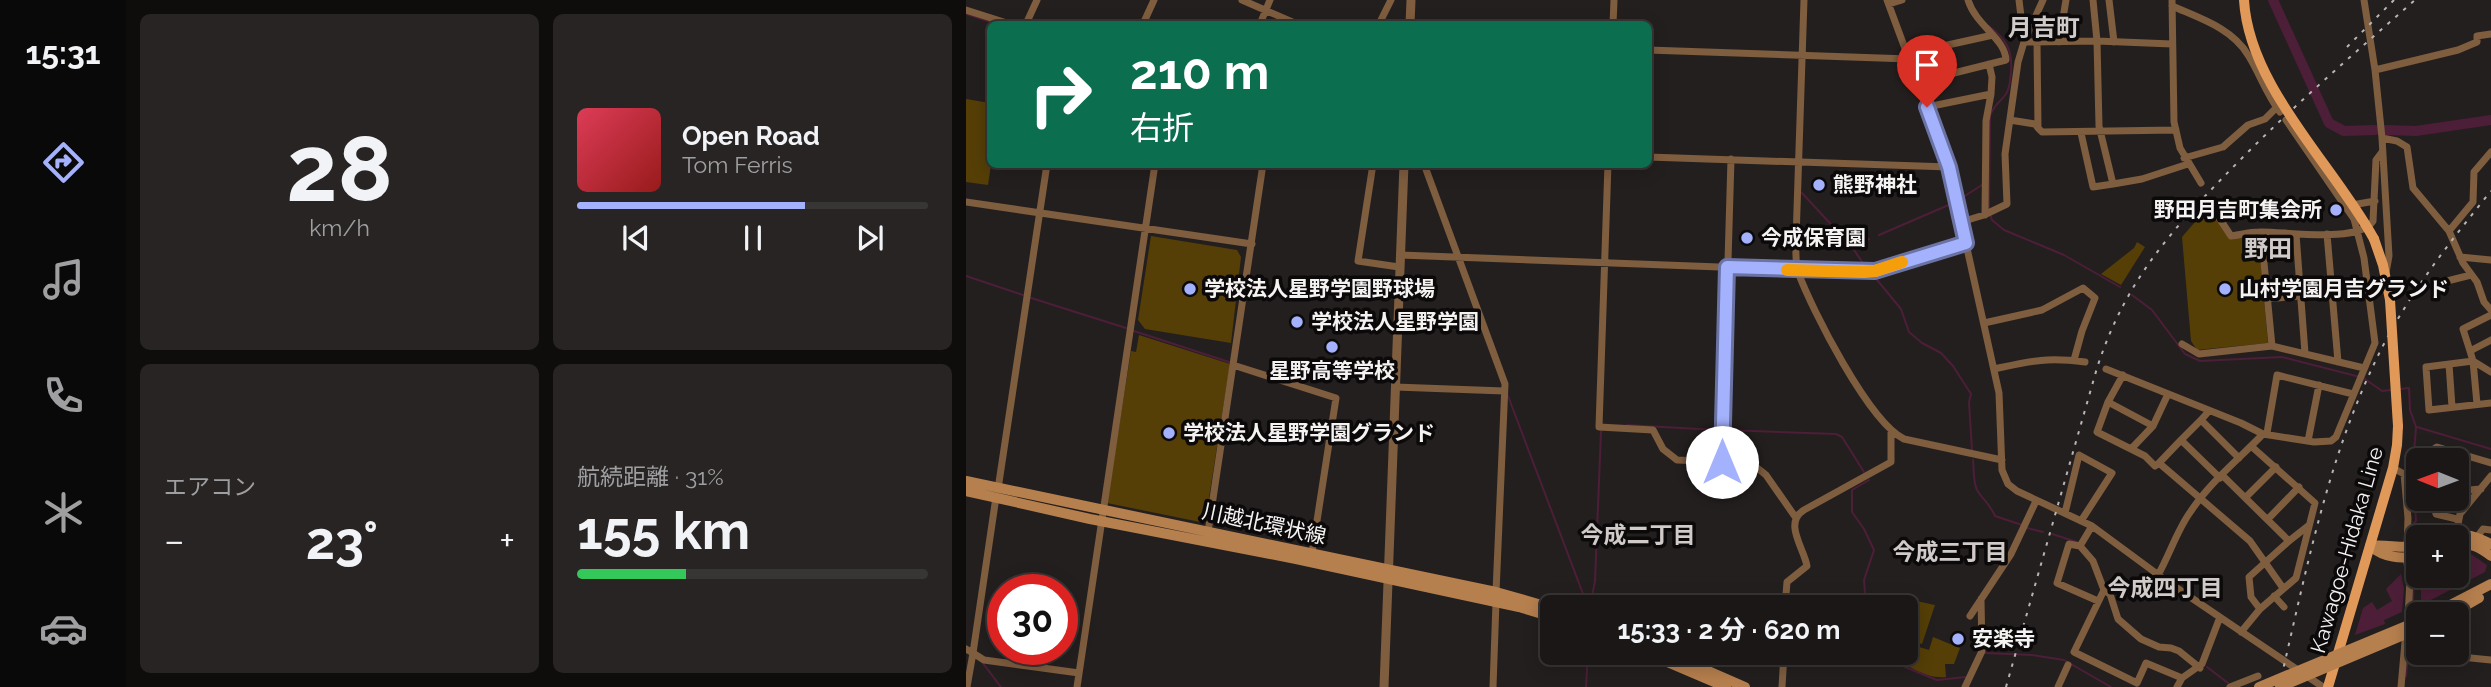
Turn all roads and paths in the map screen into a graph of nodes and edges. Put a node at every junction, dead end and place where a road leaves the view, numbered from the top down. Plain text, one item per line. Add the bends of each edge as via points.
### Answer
1 (1037, 0) edge
2 (1154, 0) edge
3 (1242, 0) edge
4 (1270, 0) edge
5 (1391, 0) edge
6 (1411, 0) edge
7 (1614, 0) edge
8 (1804, 0) edge
9 (1902, 0) edge
10 (1968, 0) edge
11 (2019, 0) edge
12 (2043, 0) edge
13 (2066, 0) edge
14 (2093, 0) edge
15 (2109, 0) edge
16 (2244, 0) edge
17 (2364, 0) edge
18 (1888, 2) edge
19 (2172, 3) edge
20 (966, 10) edge
21 (1266, 11) junction
22 (1001, 21) edge
23 (1027, 21) edge
24 (1144, 21) edge
25 (1261, 21) edge
26 (1290, 21) edge
27 (1380, 21) edge
28 (1410, 21) edge
29 (1613, 21) edge
30 (2491, 34) edge
31 (1993, 35) junction
32 (2097, 41) junction
33 (2024, 42) junction
34 (2037, 42) junction
35 (2059, 42) junction
36 (2114, 42) junction
37 (2172, 44) junction
38 (1652, 50) edge
39 (1802, 55) junction
40 (1908, 57) junction
41 (2006, 60) junction
42 (2018, 62) junction
43 (1989, 64) junction
44 (2375, 70) junction
45 (1918, 82) junction
46 (1991, 94) junction
47 (1927, 107) junction
48 (2010, 120) junction
49 (2286, 120) dead end
50 (2038, 128) junction
51 (2176, 130) junction
52 (2100, 131) junction
53 (2081, 132) junction
54 (2382, 138) junction
55 (2383, 151) junction
56 (2491, 152) edge
57 (1652, 156) edge
58 (1731, 159) junction
59 (2186, 161) junction
60 (1798, 162) junction
61 (1949, 167) junction
62 (1046, 168) edge
63 (1154, 168) edge
64 (1263, 168) edge
65 (1372, 168) edge
66 (1404, 168) edge
67 (1425, 168) edge
68 (1608, 168) edge
69 (2201, 183) dead end
70 (2113, 184) junction
71 (2375, 201) junction
72 (966, 202) edge
73 (2210, 204) dead end
74 (2345, 206) junction
75 (1040, 213) junction
76 (1989, 213) junction
77 (1961, 222) junction
78 (1145, 229) junction
79 (2357, 231) junction
80 (2449, 231) junction
81 (2261, 232) junction
82 (2296, 234) junction
83 (2327, 234) junction
84 (1966, 243) junction
85 (1252, 244) junction
86 (1400, 255) junction
87 (1456, 257) junction
88 (2460, 257) junction
89 (2491, 260) edge
90 (1604, 263) junction
91 (1399, 267) junction
92 (1727, 267) junction
93 (1798, 270) junction
94 (2386, 273) junction
95 (2471, 275) junction
96 (2443, 282) dead end
97 (2367, 290) junction
98 (2332, 294) junction
99 (2300, 297) junction
100 (2267, 299) junction
101 (2491, 313) edge
102 (1984, 323) junction
103 (2491, 340) edge
104 (2182, 344) dead end
105 (2272, 346) junction
106 (2470, 351) junction
107 (2305, 353) junction
108 (2074, 360) junction
109 (2473, 361) junction
110 (2085, 362) dead end
111 (2338, 362) junction
112 (2449, 364) junction
113 (1233, 365) junction
114 (1994, 369) junction
115 (2106, 369) dead end
116 (2491, 372) edge
117 (2362, 374) junction
118 (2123, 375) junction
119 (2319, 385) junction
120 (1395, 387) junction
121 (1504, 391) junction
122 (2168, 394) junction
123 (2353, 394) junction
124 (2108, 402) junction
125 (2477, 404) junction
126 (2491, 404) edge
127 (2452, 407) junction
128 (2209, 411) junction
129 (2201, 420) junction
130 (2153, 426) junction
131 (1891, 432) junction
132 (2265, 434) junction
133 (2181, 440) junction
134 (2308, 441) junction
135 (2251, 446) junction
136 (2131, 449) junction
137 (2469, 456) edge
138 (2239, 458) junction
139 (2002, 460) junction
140 (1722, 462) junction
141 (2159, 463) junction
142 (2491, 463) edge
143 (2276, 467) junction
144 (2393, 468) junction
145 (2491, 476) edge
146 (2221, 477) junction
147 (966, 481) edge
148 (2299, 487) junction
149 (2481, 489) junction
150 (2469, 490) edge
151 (966, 491) edge
152 (997, 493) junction
153 (2246, 497) junction
154 (2200, 499) junction
155 (2036, 501) junction
156 (2435, 511) edge
157 (2064, 513) junction
158 (1102, 515) junction
159 (1796, 518) junction
160 (2268, 519) junction
161 (2457, 519) junction
162 (2081, 521) junction
163 (2407, 525) edge
164 (2457, 525) edge
165 (2092, 526) junction
166 (2308, 526) junction
167 (2491, 530) edge
168 (1208, 532) junction
169 (2477, 537) junction
170 (2469, 538) edge
171 (2289, 541) junction
172 (2469, 544) edge
173 (2491, 544) edge
174 (2080, 546) junction
175 (2370, 546) junction
176 (1312, 553) junction
177 (2406, 553) edge
178 (2491, 556) edge
179 (2266, 562) junction
180 (1388, 574) junction
181 (2158, 575) junction
182 (2491, 584) edge
183 (2283, 588) junction
184 (2104, 590) junction
185 (2491, 590) edge
186 (1786, 595) edge
187 (2274, 596) junction
188 (1496, 597) junction
189 (1981, 598) junction
190 (2098, 601) junction
191 (2456, 602) edge
192 (2469, 603) edge
193 (1540, 606) edge
194 (2284, 607) dead end
195 (2260, 609) junction
196 (1540, 613) edge
197 (1970, 616) dead end
198 (2220, 617) junction
199 (2406, 624) edge
200 (2241, 632) junction
201 (2406, 634) edge
202 (2405, 642) dead end
203 (2406, 646) edge
204 (970, 651) edge
205 (2469, 658) edge
206 (2071, 659) junction
207 (2491, 660) edge
208 (2406, 663) edge
209 (1674, 665) edge
210 (1695, 665) edge
211 (1783, 665) edge
212 (2200, 668) junction
213 (1079, 673) junction
214 (2182, 678) junction
215 (2258, 682) edge
216 (967, 687) edge
217 (1077, 687) edge
218 (1384, 687) edge
219 (1493, 687) edge
220 (1726, 687) edge
221 (1745, 687) edge
222 (1782, 687) edge
223 (1965, 687) edge
224 (2058, 687) edge
225 (2177, 687) edge
226 (2230, 687) edge
227 (2280, 687) edge
228 (2323, 687) edge
229 (2328, 687) edge
230 (2401, 687) edge

1 - 23 street
2 - 24 street
3 - 21 street
4 - 21 street
5 - 27 street
6 - 28 street
7 - 29 street
8 - 39 street
9 - 18 street
10 - 31 street via 1979,23
11 - 33 street
12 - 33 street
13 - 35 street
14 - 32 street
15 - 36 street
16 - 94 main road, Kawagoe-Hidaka Line, bridge via 2252,42 2267,78 2374,239
17 - 44 street
18 - 40 street
19 - 37 street
19 - 59 street via 2239,43 2278,109 2248,125 2223,147
20 - 22 street
21 - 25 street
21 - 26 street
30 - 44 street via 2477,36 2477,42 2458,50
31 - 40 street
31 - 41 street via 2005,48
32 - 35 street
32 - 36 street
32 - 52 street
33 - 34 street
33 - 42 street
34 - 35 street
34 - 50 street
36 - 37 street
37 - 51 street
38 - 39 street
39 - 40 street
39 - 60 street
40 - 45 street
41 - 42 street
41 - 43 street
42 - 48 street
43 - 45 street
43 - 46 street
44 - 54 street
45 - 47 street
46 - 47 street
46 - 76 street via 1986,121
47 - 61 street
48 - 50 street
48 - 76 street via 2005,154 2007,204
49 - 74 street
50 - 53 street via 2042,132
51 - 52 street
51 - 59 street
52 - 53 street
52 - 70 street
53 - 70 street via 2093,187
54 - 55 street
54 - 80 street via 2407,147 2413,188
55 - 71 street via 2376,160
55 - 94 street
56 - 80 street via 2474,172 2473,202
57 - 58 street
58 - 60 street
58 - 92 street
59 - 69 street
59 - 70 street via 2170,172
60 - 61 street
60 - 93 street
61 - 77 street
62 - 75 street
63 - 78 street
64 - 85 street
65 - 91 street via 1358,261
66 - 86 street
67 - 87 street
68 - 90 street
71 - 74 street
71 - 79 street via 2371,224
72 - 75 street
73 - 81 street via 2231,236
74 - 79 street
75 - 78 street
75 - 152 street
76 - 77 street
77 - 84 street
78 - 85 street
78 - 158 street
79 - 83 street
79 - 97 street
80 - 88 street
81 - 82 street
81 - 100 street
82 - 83 street
82 - 99 street
83 - 98 street
84 - 93 street via 1875,271
84 - 102 street
85 - 113 street
86 - 87 street
86 - 91 street
87 - 90 street
87 - 121 street via 1506,384
88 - 89 street
88 - 95 street
90 - 92 street
90 - 140 street via 1599,427 1653,430 1662,449 1677,460
91 - 120 street
92 - 93 street
92 - 140 street
93 - 131 street via 1836,350
94 - 144 main road, Kawagoe-Hidaka Line, bridge via 2398,426
95 - 96 street
95 - 101 street
97 - 98 street
97 - 117 street via 2375,343
98 - 99 street
98 - 111 street
99 - 100 street
99 - 107 street
100 - 105 street
101 - 106 street via 2463,329
102 - 108 street via 2034,313 2083,288 2095,298
102 - 114 street
103 - 106 street
104 - 105 street via 2199,354
105 - 107 street
106 - 109 street
107 - 111 street
108 - 110 street
108 - 114 street via 2040,359
109 - 112 street
109 - 116 street
109 - 125 street
111 - 117 street
112 - 127 street
112 - 127 street via 2426,367 2429,410
113 - 168 street
113 - 176 street via 1336,398
114 - 139 street
115 - 118 street
117 - 123 street
118 - 122 street
118 - 124 street
119 - 123 street
119 - 132 street via 2277,375
119 - 134 street
120 - 121 street
120 - 180 street
121 - 188 street
122 - 128 street
122 - 130 street
123 - 134 street via 2336,437
124 - 130 street
124 - 136 street via 2097,432
125 - 126 street
125 - 127 street
128 - 129 street
128 - 132 street
129 - 133 street
129 - 138 street
130 - 136 street
131 - 139 street via 1904,439
131 - 159 street via 1891,462
132 - 134 street
132 - 135 street
133 - 141 street
133 - 146 street
135 - 138 street
135 - 143 street
136 - 141 street via 2155,466
137 - 142 street
138 - 146 street
139 - 155 street via 2008,484
140 - 159 street via 1747,463 1762,471
141 - 154 street
143 - 148 street
143 - 153 street
144 - 163 street via 2404,474
144 - 175 main road, Kawagoe-Hidaka Line
145 - 149 street
146 - 153 street
146 - 154 street
147 - 152 main road, 川越北環状線
148 - 160 street
148 - 166 street via 2315,503
149 - 150 street
149 - 161 street
151 - 152 main road, 川越北環状線
152 - 158 main road, 川越北環状線
152 - 204 street
153 - 160 street
154 - 179 street via 2250,541
154 - 181 street
155 - 157 street
155 - 189 street via 2011,554
156 - 161 street
157 - 162 street
157 - 162 street via 2079,455 2112,473
158 - 168 main road, 川越北環状線
158 - 180 main road, 川越北環状線
158 - 213 street
159 - 186 street via 1807,566 1787,582
160 - 171 street
161 - 164 street
162 - 165 street
165 - 174 street
165 - 181 street
166 - 171 street
166 - 183 street via 2296,578
167 - 169 street via 2483,529
168 - 176 main road, 川越北環状線
169 - 170 main road
169 - 173 main road
171 - 179 street
172 - 178 main road
174 - 184 street
174 - 190 street via 2069,544 2057,583
175 - 177 main road
175 - 229 main road, Kawagoe-Hidaka Line
176 - 180 main road, 川越北環状線
179 - 183 street
179 - 195 street via 2249,577 2251,597
180 - 188 main road, 川越北環状線
180 - 218 street
181 - 198 street
182 - 191 main road
183 - 187 street
184 - 190 street
184 - 212 street via 2110,594 2118,619 2141,639 2171,648
185 - 192 main road
187 - 194 street
187 - 195 street
188 - 193 main road, 川越北環状線
188 - 196 main road, 川越北環状線
188 - 219 street
189 - 197 street
189 - 223 street via 1982,650
190 - 206 street
195 - 200 street
198 - 200 street
198 - 212 street
199 - 215 main road, bridge
200 - 228 street
201 - 227 main road, bridge
202 - 203 street
204 - 213 street via 984,660
204 - 216 street
205 - 207 street
206 - 214 street via 2137,683 2146,663
206 - 224 street
208 - 230 street
209 - 220 main road
210 - 221 main road
211 - 222 street
212 - 214 street
213 - 217 street
214 - 225 street
215 - 226 street

